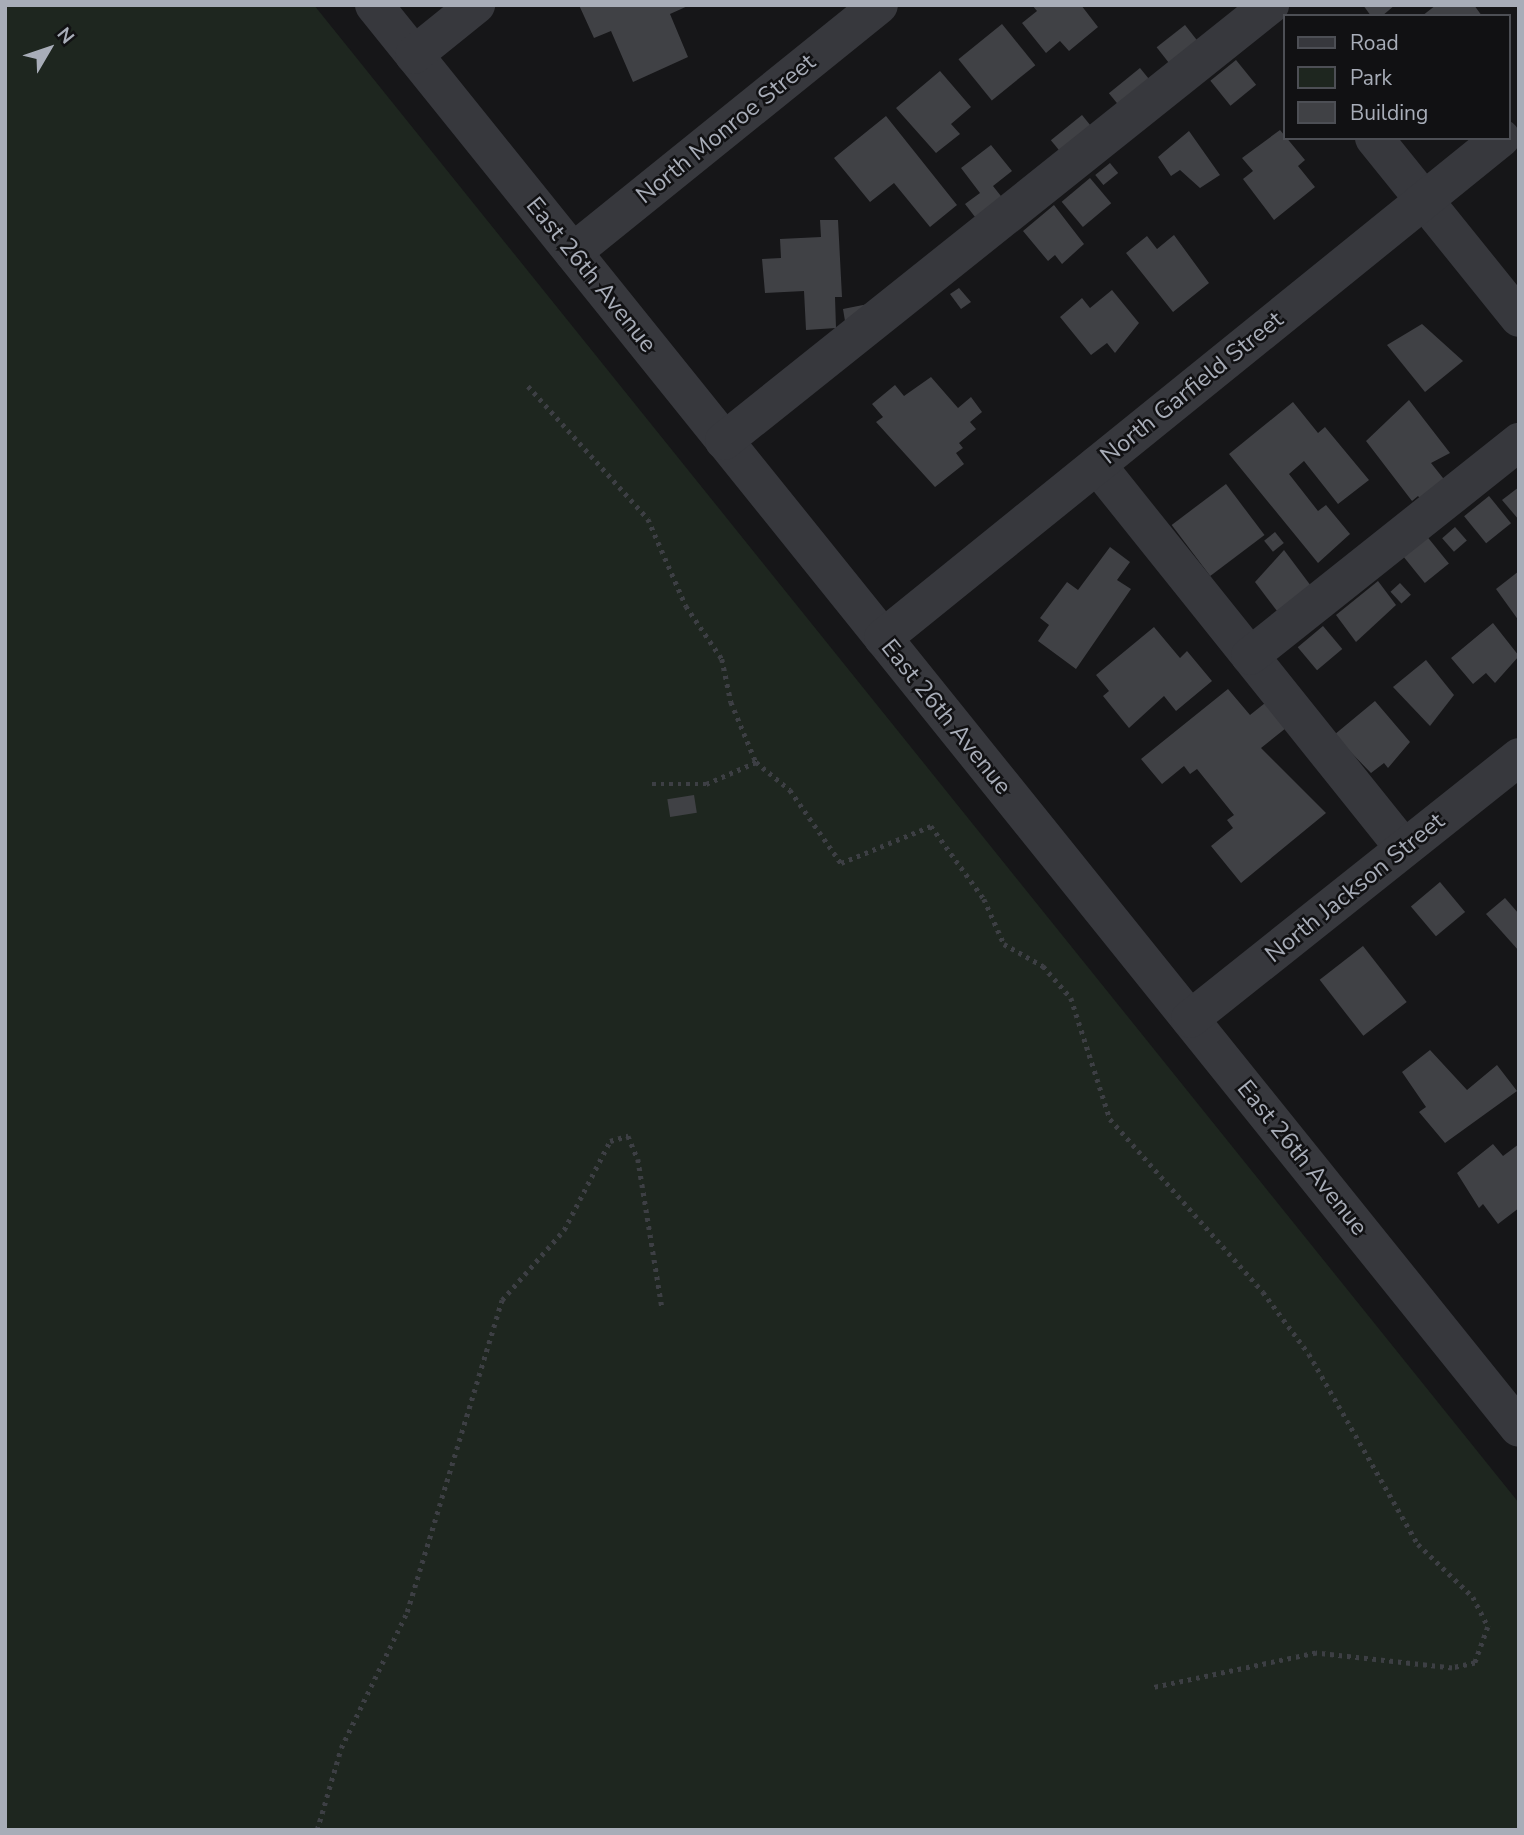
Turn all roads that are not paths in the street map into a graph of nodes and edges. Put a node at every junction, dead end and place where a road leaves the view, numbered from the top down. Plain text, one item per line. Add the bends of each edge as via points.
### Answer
1 (374, 5) edge
2 (476, 5) edge
3 (879, 5) edge
4 (1273, 11) edge
5 (414, 55) junction
6 (1376, 140) edge
7 (1499, 140) edge
8 (1424, 201) junction
9 (573, 252) junction
10 (1519, 318) edge
11 (724, 441) junction
12 (1519, 442) edge
13 (1097, 465) junction
14 (883, 638) junction
15 (1250, 656) junction
16 (1519, 757) edge
17 (1404, 848) junction
18 (1190, 1019) junction
19 (1519, 1428) edge

1 - 5 street, East 26th Avenue
2 - 5 street
3 - 9 street, North Monroe Street
4 - 11 street
5 - 9 street, East 26th Avenue
6 - 8 street
7 - 8 street, North Garfield Street
8 - 10 street
8 - 13 street, North Garfield Street
9 - 11 street, East 26th Avenue
11 - 14 street, East 26th Avenue
12 - 15 street
13 - 14 street, North Garfield Street
13 - 15 street
14 - 18 street, East 26th Avenue
15 - 17 street
16 - 17 street, North Jackson Street
17 - 18 street, North Jackson Street
18 - 19 street, East 26th Avenue

